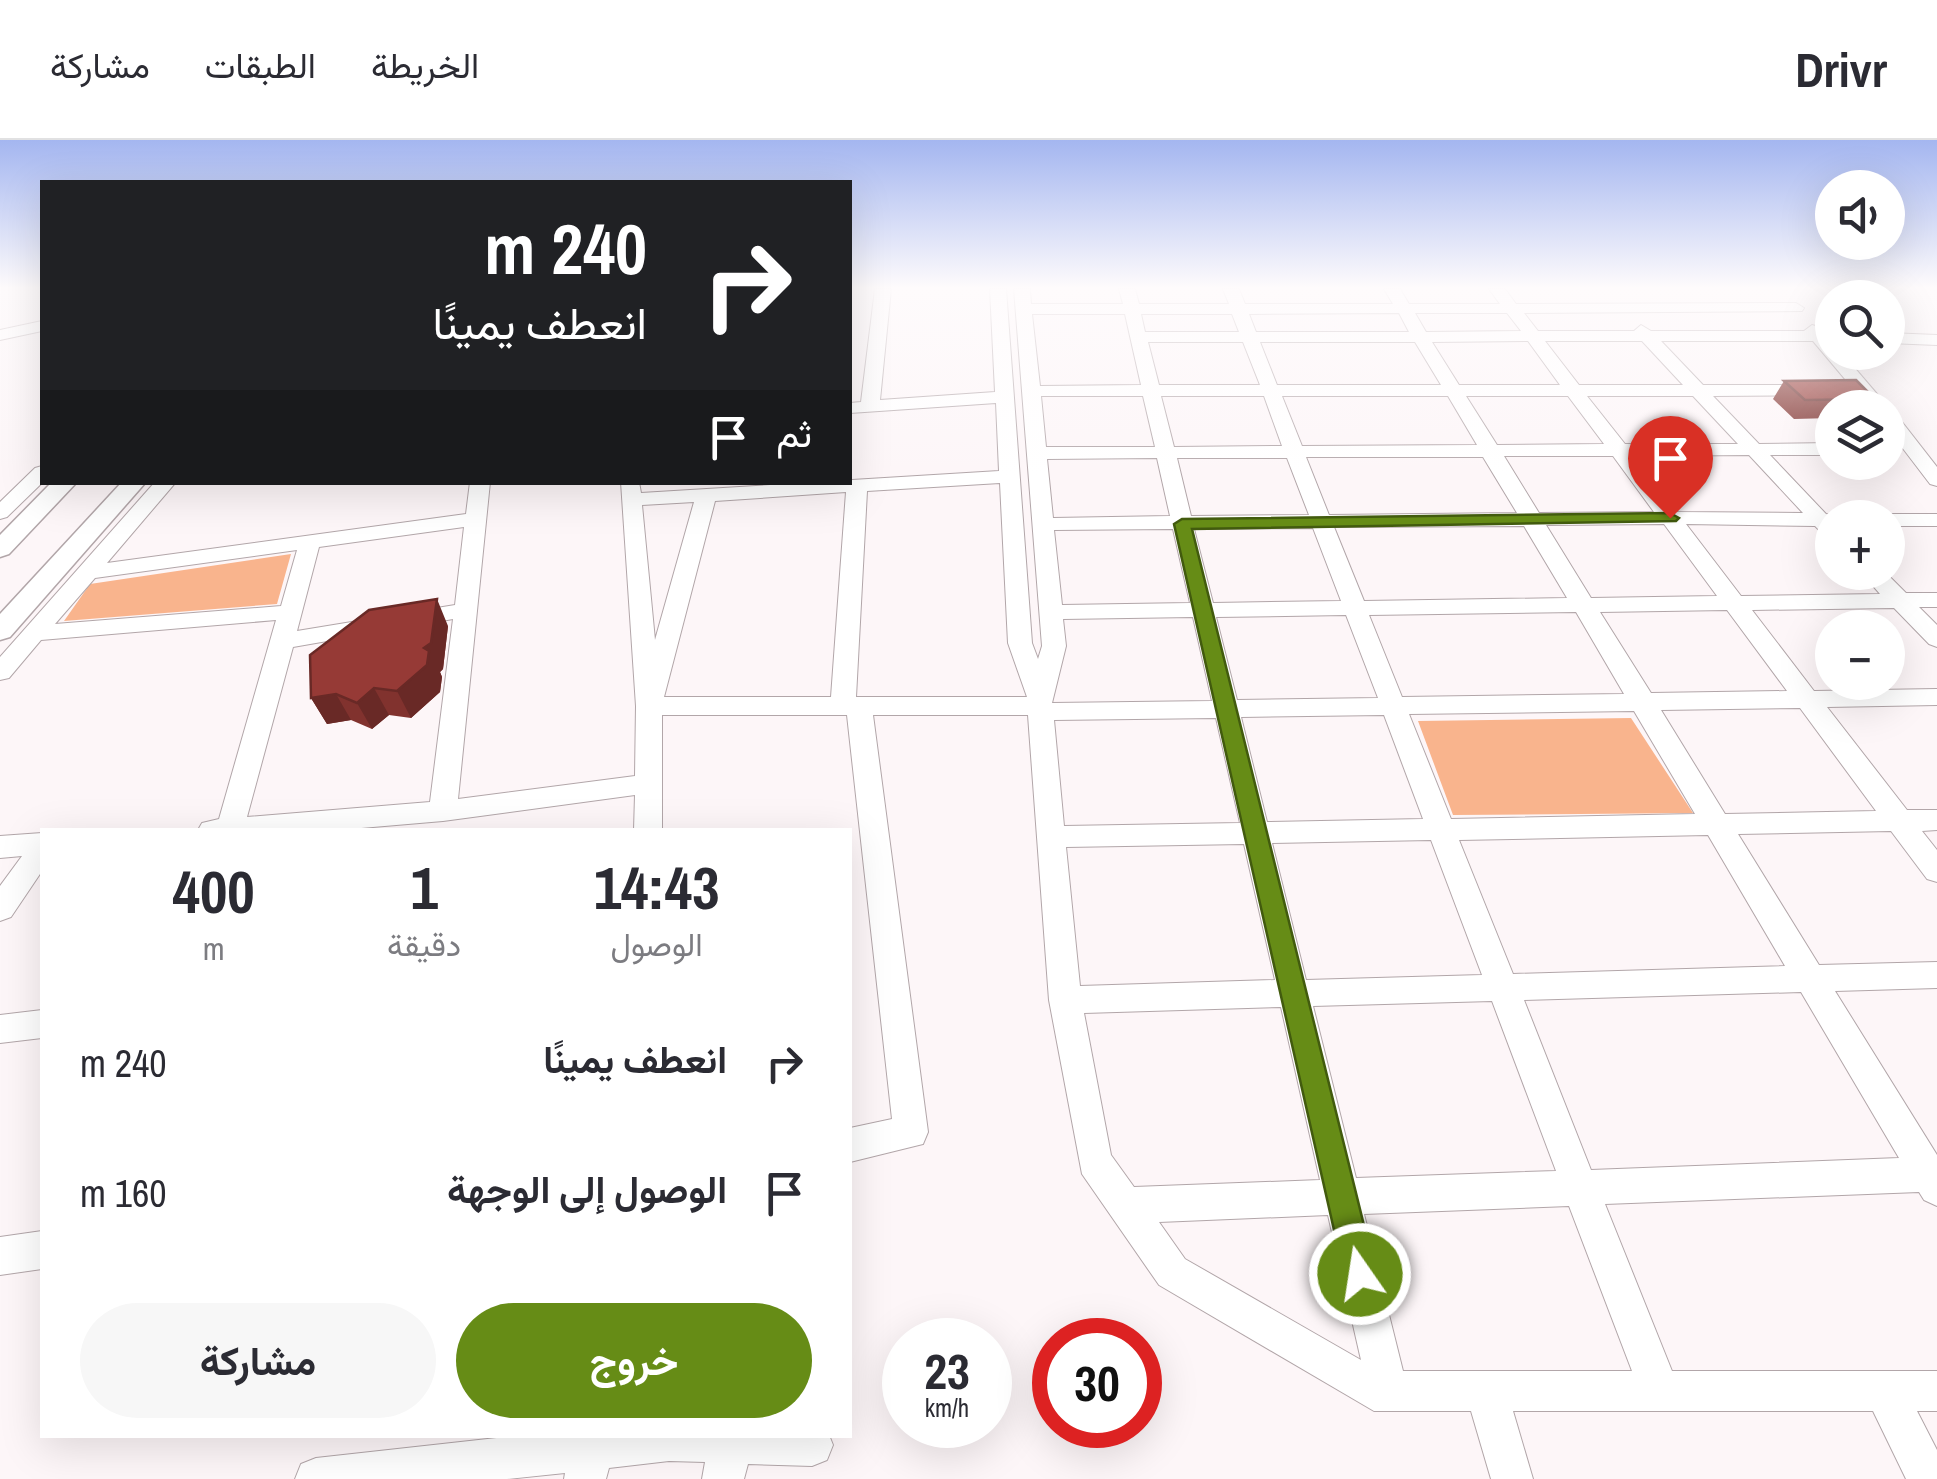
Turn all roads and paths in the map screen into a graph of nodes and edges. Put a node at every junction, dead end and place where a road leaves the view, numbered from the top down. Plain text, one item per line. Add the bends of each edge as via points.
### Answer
1 (869, 351) edge
2 (1001, 351) edge
3 (1028, 351) edge
4 (1141, 351) edge
5 (1255, 351) edge
6 (1431, 351) edge
7 (1544, 351) edge
8 (1661, 351) edge
9 (1850, 370) edge
10 (1151, 390) junction
11 (1270, 390) junction
12 (1454, 390) junction
13 (1573, 390) junction
14 (1696, 390) junction
15 (1815, 390) edge
16 (1866, 390) edge
17 (1031, 391) junction
18 (1004, 397) junction
19 (860, 408) edge
20 (1905, 439) edge
21 (1751, 448) junction
22 (1618, 449) junction
23 (1815, 449) edge
24 (1905, 449) edge
25 (1913, 449) junction
26 (1937, 449) edge
27 (1491, 450) junction
28 (1166, 452) junction
29 (1294, 452) junction
30 (1036, 453) junction
31 (40, 474) edge
32 (1010, 476) junction
33 (1937, 480) edge
34 (63, 485) edge
35 (132, 485) edge
36 (163, 485) edge
37 (480, 485) edge
38 (857, 486) junction
39 (630, 491) edge
40 (706, 495) junction
41 (1815, 510) edge
42 (0, 513) edge
43 (476, 518) junction
44 (1670, 518) junction
45 (1533, 520) junction
46 (1905, 520) edge
47 (1937, 520) edge
48 (1323, 522) junction
49 (1815, 523) edge
50 (1043, 524) junction
51 (1182, 524) junction
52 (310, 541) junction
53 (0, 549) edge
54 (87, 572) junction
55 (1889, 590) edge
56 (1937, 600) edge
57 (1900, 601) junction
58 (1734, 603) junction
59 (1585, 604) junction
60 (1355, 608) junction
61 (466, 610) junction
62 (1203, 610) junction
63 (290, 612) junction
64 (1051, 612) junction
65 (0, 630) edge
66 (35, 634) junction
67 (1937, 639) edge
68 (282, 641) junction
69 (0, 672) edge
70 (1937, 697) edge
71 (1807, 699) junction
72 (1644, 702) junction
73 (1040, 704) junction
74 (649, 706) junction
75 (1393, 706) junction
76 (851, 707) junction
77 (1226, 709) junction
78 (647, 784) junction
79 (443, 811) junction
80 (1937, 820) edge
81 (1899, 821) junction
82 (1718, 824) junction
83 (221, 828) edge
84 (233, 828) edge
85 (648, 828) edge
86 (1441, 830) junction
87 (1256, 833) junction
88 (1051, 837) junction
89 (0, 847) edge
90 (40, 847) edge
91 (40, 850) edge
92 (1937, 871) edge
93 (0, 910) edge
94 (1937, 974) edge
95 (1811, 980) junction
96 (1503, 988) junction
97 (1294, 994) junction
98 (1064, 1000) junction
99 (40, 1024) edge
100 (0, 1030) edge
101 (852, 1145) edge
102 (1934, 1179) edge
103 (1581, 1189) junction
104 (1342, 1197) junction
105 (1125, 1205) junction
106 (40, 1250) edge
107 (0, 1256) edge
108 (1388, 1391) junction
109 (1884, 1391) junction
110 (1937, 1391) edge
111 (1486, 1392) junction
112 (1660, 1392) junction
113 (669, 1438) edge
114 (812, 1445) dead end
115 (727, 1461) edge
116 (589, 1464) edge
117 (316, 1479) edge
118 (1512, 1479) edge
119 (1930, 1479) edge

1 - 19 street
2 - 18 street
3 - 17 street
4 - 10 street
5 - 11 street
6 - 12 street
7 - 13 street
8 - 14 street
9 - 16 street
10 - 11 street
10 - 17 street
10 - 28 street
11 - 12 street
11 - 29 street
12 - 13 street
12 - 27 street
13 - 14 street
13 - 22 street
14 - 15 street
14 - 21 street
17 - 30 street
18 - 19 street
18 - 32 street
20 - 25 street
21 - 22 street
21 - 23 street
21 - 41 street
22 - 27 street
22 - 44 street
24 - 25 street
25 - 26 street
25 - 33 street
27 - 29 street
27 - 45 street
28 - 29 street
28 - 30 street
28 - 51 street
29 - 48 street
30 - 50 street
31 - 42 street
32 - 38 street
32 - 73 street via 1020,643
34 - 53 main road
35 - 65 main road
36 - 54 street
37 - 43 street
38 - 40 street
38 - 76 street
39 - 40 street
39 - 74 street
40 - 74 street
43 - 52 street
43 - 61 street
44 - 45 street
44 - 49 street
44 - 58 street
45 - 48 street
45 - 59 street
46 - 47 street
48 - 51 street
48 - 60 street
50 - 51 street
50 - 64 street
51 - 62 street
52 - 54 street
52 - 63 street
54 - 66 street
55 - 57 street
56 - 57 street
57 - 58 street
57 - 67 street
58 - 59 street
58 - 71 street
59 - 60 street
59 - 72 street
60 - 62 street
60 - 75 street
61 - 68 street
61 - 79 street
62 - 64 street
62 - 77 street
63 - 66 street
63 - 68 street
64 - 73 street via 1054,646
66 - 69 street
68 - 83 street
70 - 71 street
71 - 72 street
71 - 81 street
72 - 75 street
72 - 82 street
73 - 76 street
73 - 77 street
73 - 88 street
74 - 76 street
74 - 78 street
75 - 77 street
75 - 86 street
76 - 101 street via 911,1132
77 - 87 street
78 - 79 street
78 - 85 street
79 - 84 street
80 - 81 street
81 - 82 street
81 - 92 street
82 - 86 street
82 - 95 street
86 - 87 street
86 - 96 street
87 - 88 street
87 - 97 street
88 - 98 street
89 - 90 street
91 - 93 street
94 - 95 street
95 - 96 street
95 - 102 street
96 - 97 street
96 - 103 street
97 - 98 street
97 - 104 street
98 - 105 street via 1096,1162
99 - 100 street
102 - 103 street
103 - 104 street
103 - 112 street
104 - 105 street
104 - 108 street
105 - 108 street via 1172,1272 1374,1391
106 - 107 street
108 - 111 street
109 - 110 street
109 - 112 street
109 - 119 street
111 - 112 street
111 - 118 street
113 - 115 street
113 - 116 street
114 - 115 street
116 - 117 street

